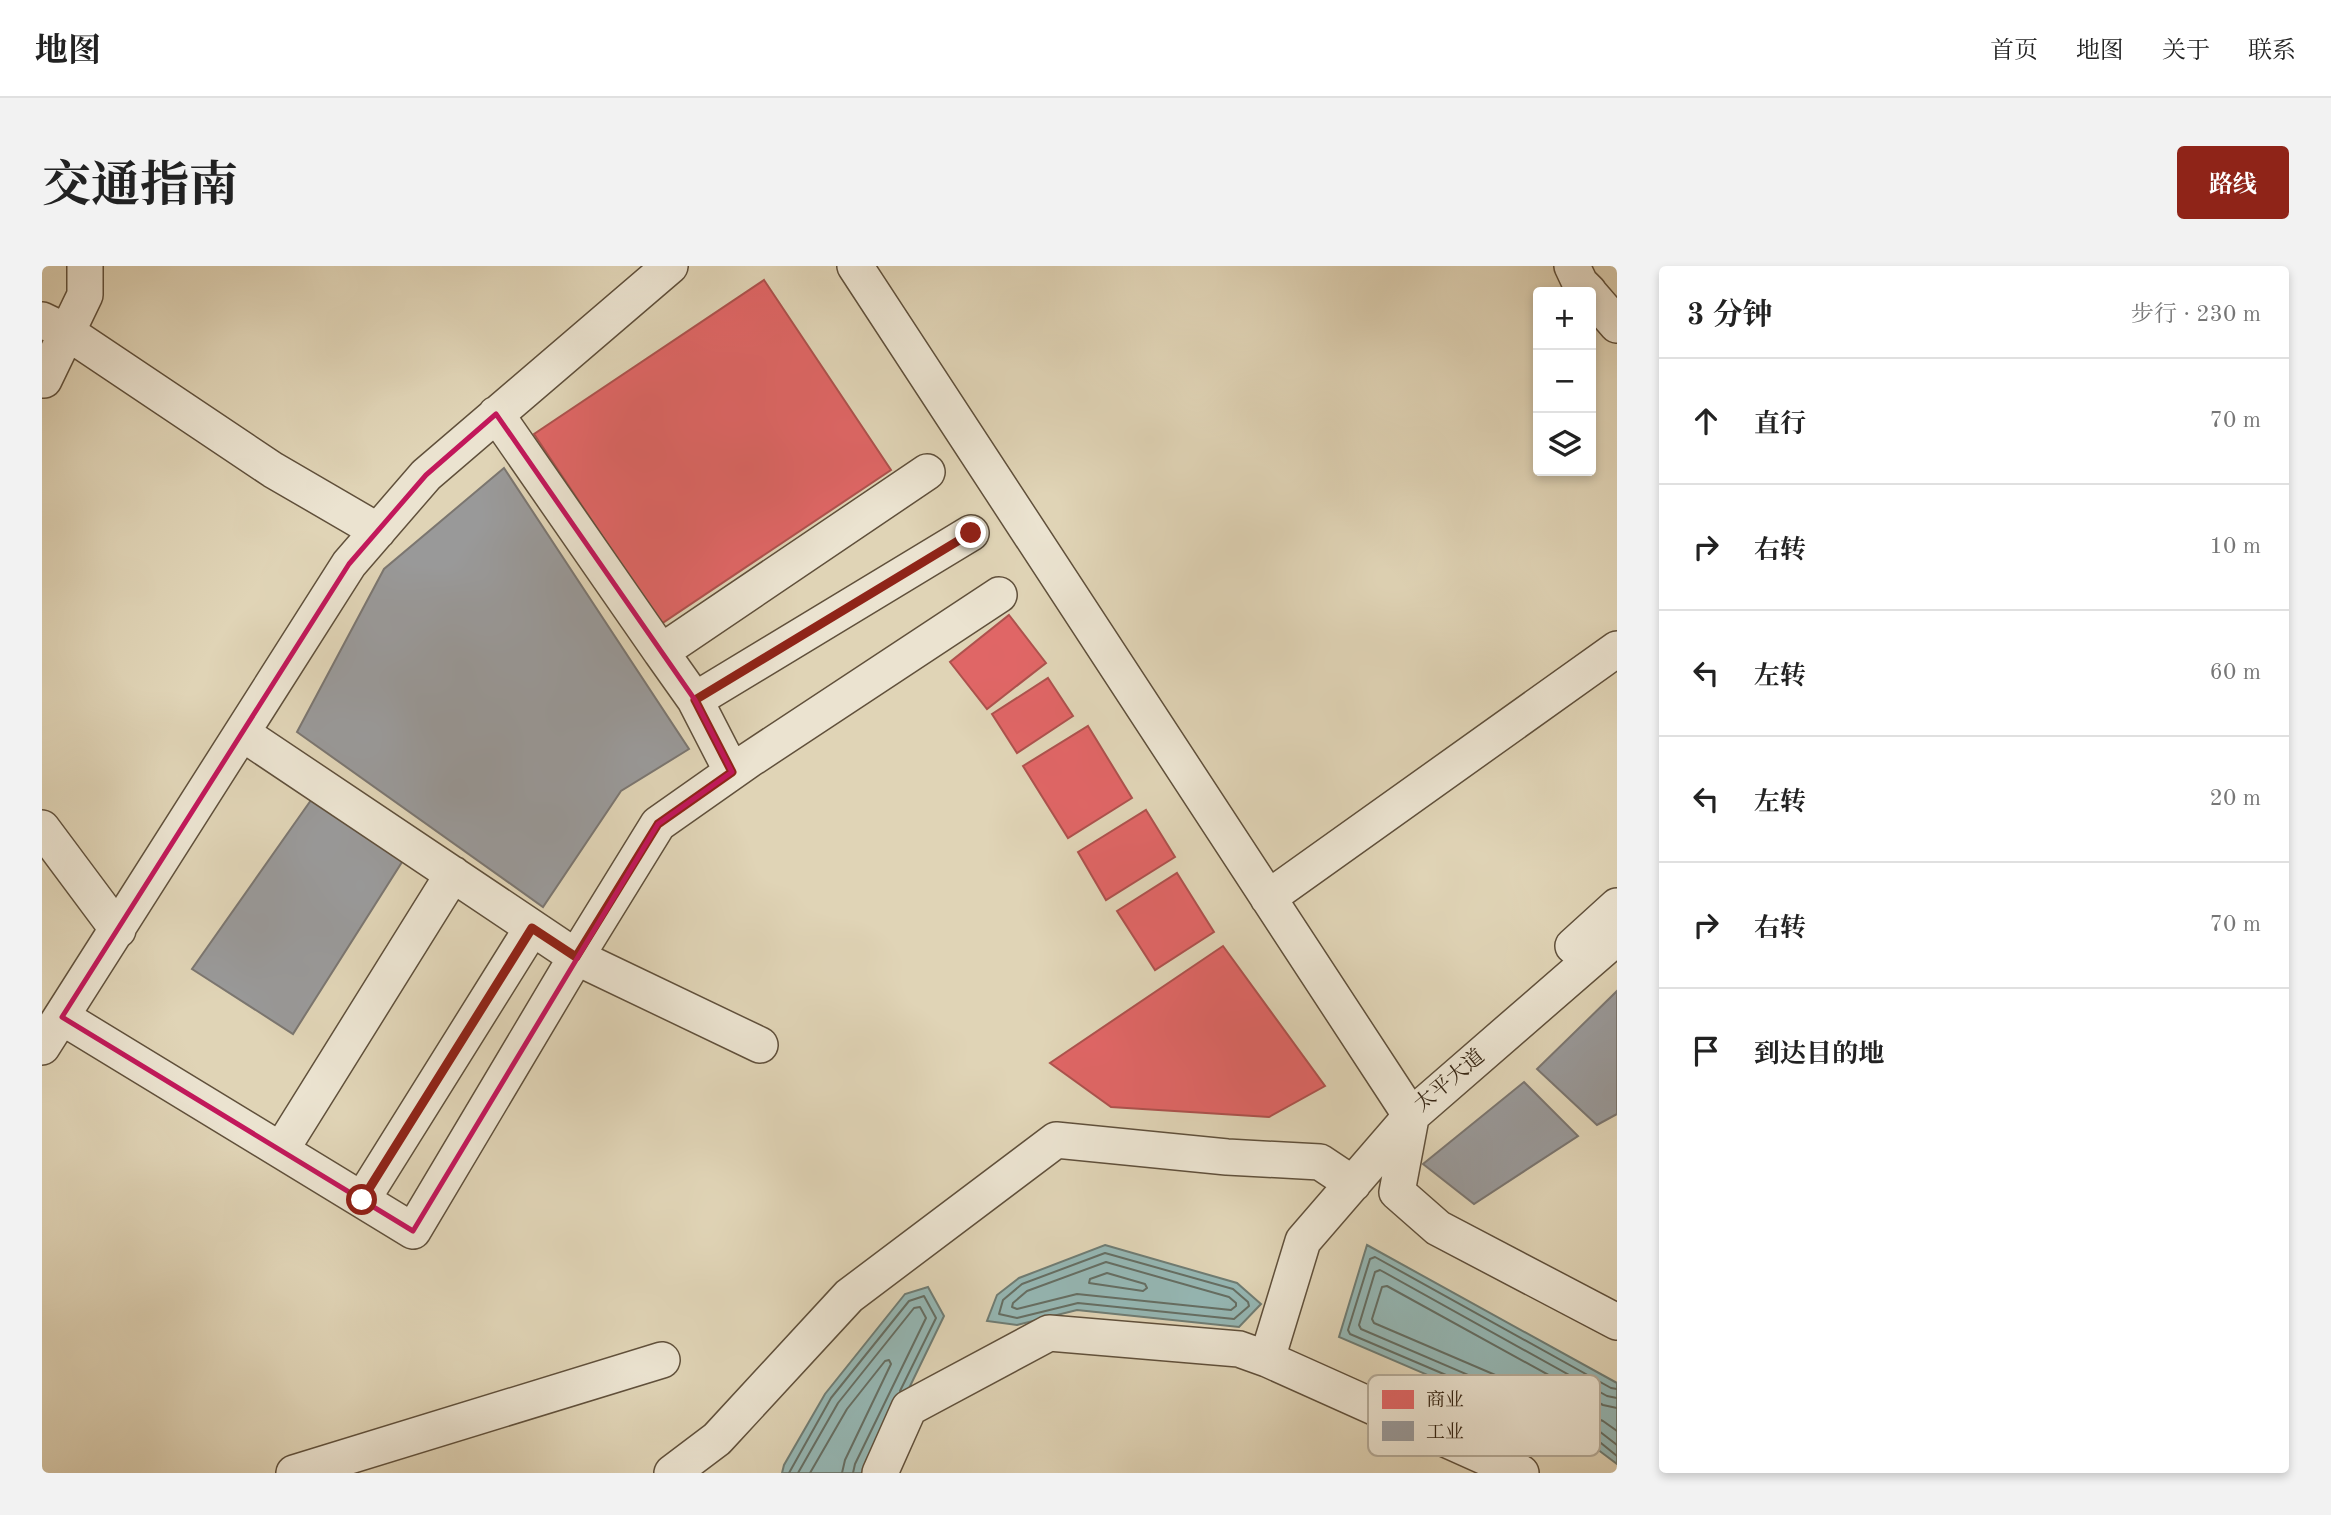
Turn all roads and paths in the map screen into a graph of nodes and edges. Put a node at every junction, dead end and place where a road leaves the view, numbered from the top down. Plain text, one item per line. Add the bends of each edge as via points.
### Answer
1 (85, 266) edge
2 (670, 266) edge
3 (855, 266) edge
4 (1572, 266) edge
5 (1584, 287) edge
6 (1596, 300) edge
7 (1617, 325) edge
8 (55, 326) edge
9 (44, 380) dead end
10 (496, 414) junction
11 (927, 472) dead end
12 (377, 531) junction
13 (971, 533) dead end
14 (999, 596) dead end
15 (1617, 649) edge
16 (661, 652) junction
17 (695, 700) junction
18 (242, 733) junction
19 (732, 772) junction
20 (42, 828) edge
21 (453, 874) junction
22 (1268, 898) junction
23 (1617, 906) edge
24 (532, 928) junction
25 (118, 930) junction
26 (1617, 937) edge
27 (576, 957) junction
28 (60, 1006) edge
29 (760, 1045) dead end
30 (42, 1047) edge
31 (1411, 1116) junction
32 (281, 1150) junction
33 (1353, 1184) junction
34 (362, 1200) junction
35 (1617, 1322) edge
36 (1267, 1359) junction
37 (662, 1360) dead end
38 (1368, 1404) edge
39 (1483, 1456) edge
40 (294, 1473) edge
41 (672, 1473) edge
42 (880, 1473) edge
43 (1521, 1473) edge

1 - 8 street via 85,295
2 - 10 street
3 - 22 street
4 - 5 street
6 - 7 street
8 - 9 street
8 - 12 street via 274,470
10 - 12 street via 426,475
10 - 16 street
11 - 16 street
12 - 18 street via 349,564
13 - 17 street
14 - 19 street
15 - 22 street
16 - 17 street
17 - 19 street
18 - 21 street
18 - 25 street
19 - 27 street via 658,824
20 - 25 street
21 - 24 street
21 - 32 street
22 - 31 street
23 - 31 street, 太平大道 via 1418,1086
24 - 27 street
24 - 34 street
25 - 28 street
26 - 31 street, 太平大道
27 - 29 street
27 - 34 street via 413,1231
28 - 30 street
28 - 32 street
31 - 33 street
31 - 35 street via 1397,1192 1437,1228
32 - 34 street
33 - 36 street via 1303,1241
33 - 41 street via 1320,1162 1056,1140 849,1296 717,1439
36 - 38 street
36 - 42 street via 1239,1349 1049,1333 909,1408
37 - 40 street
39 - 43 street

